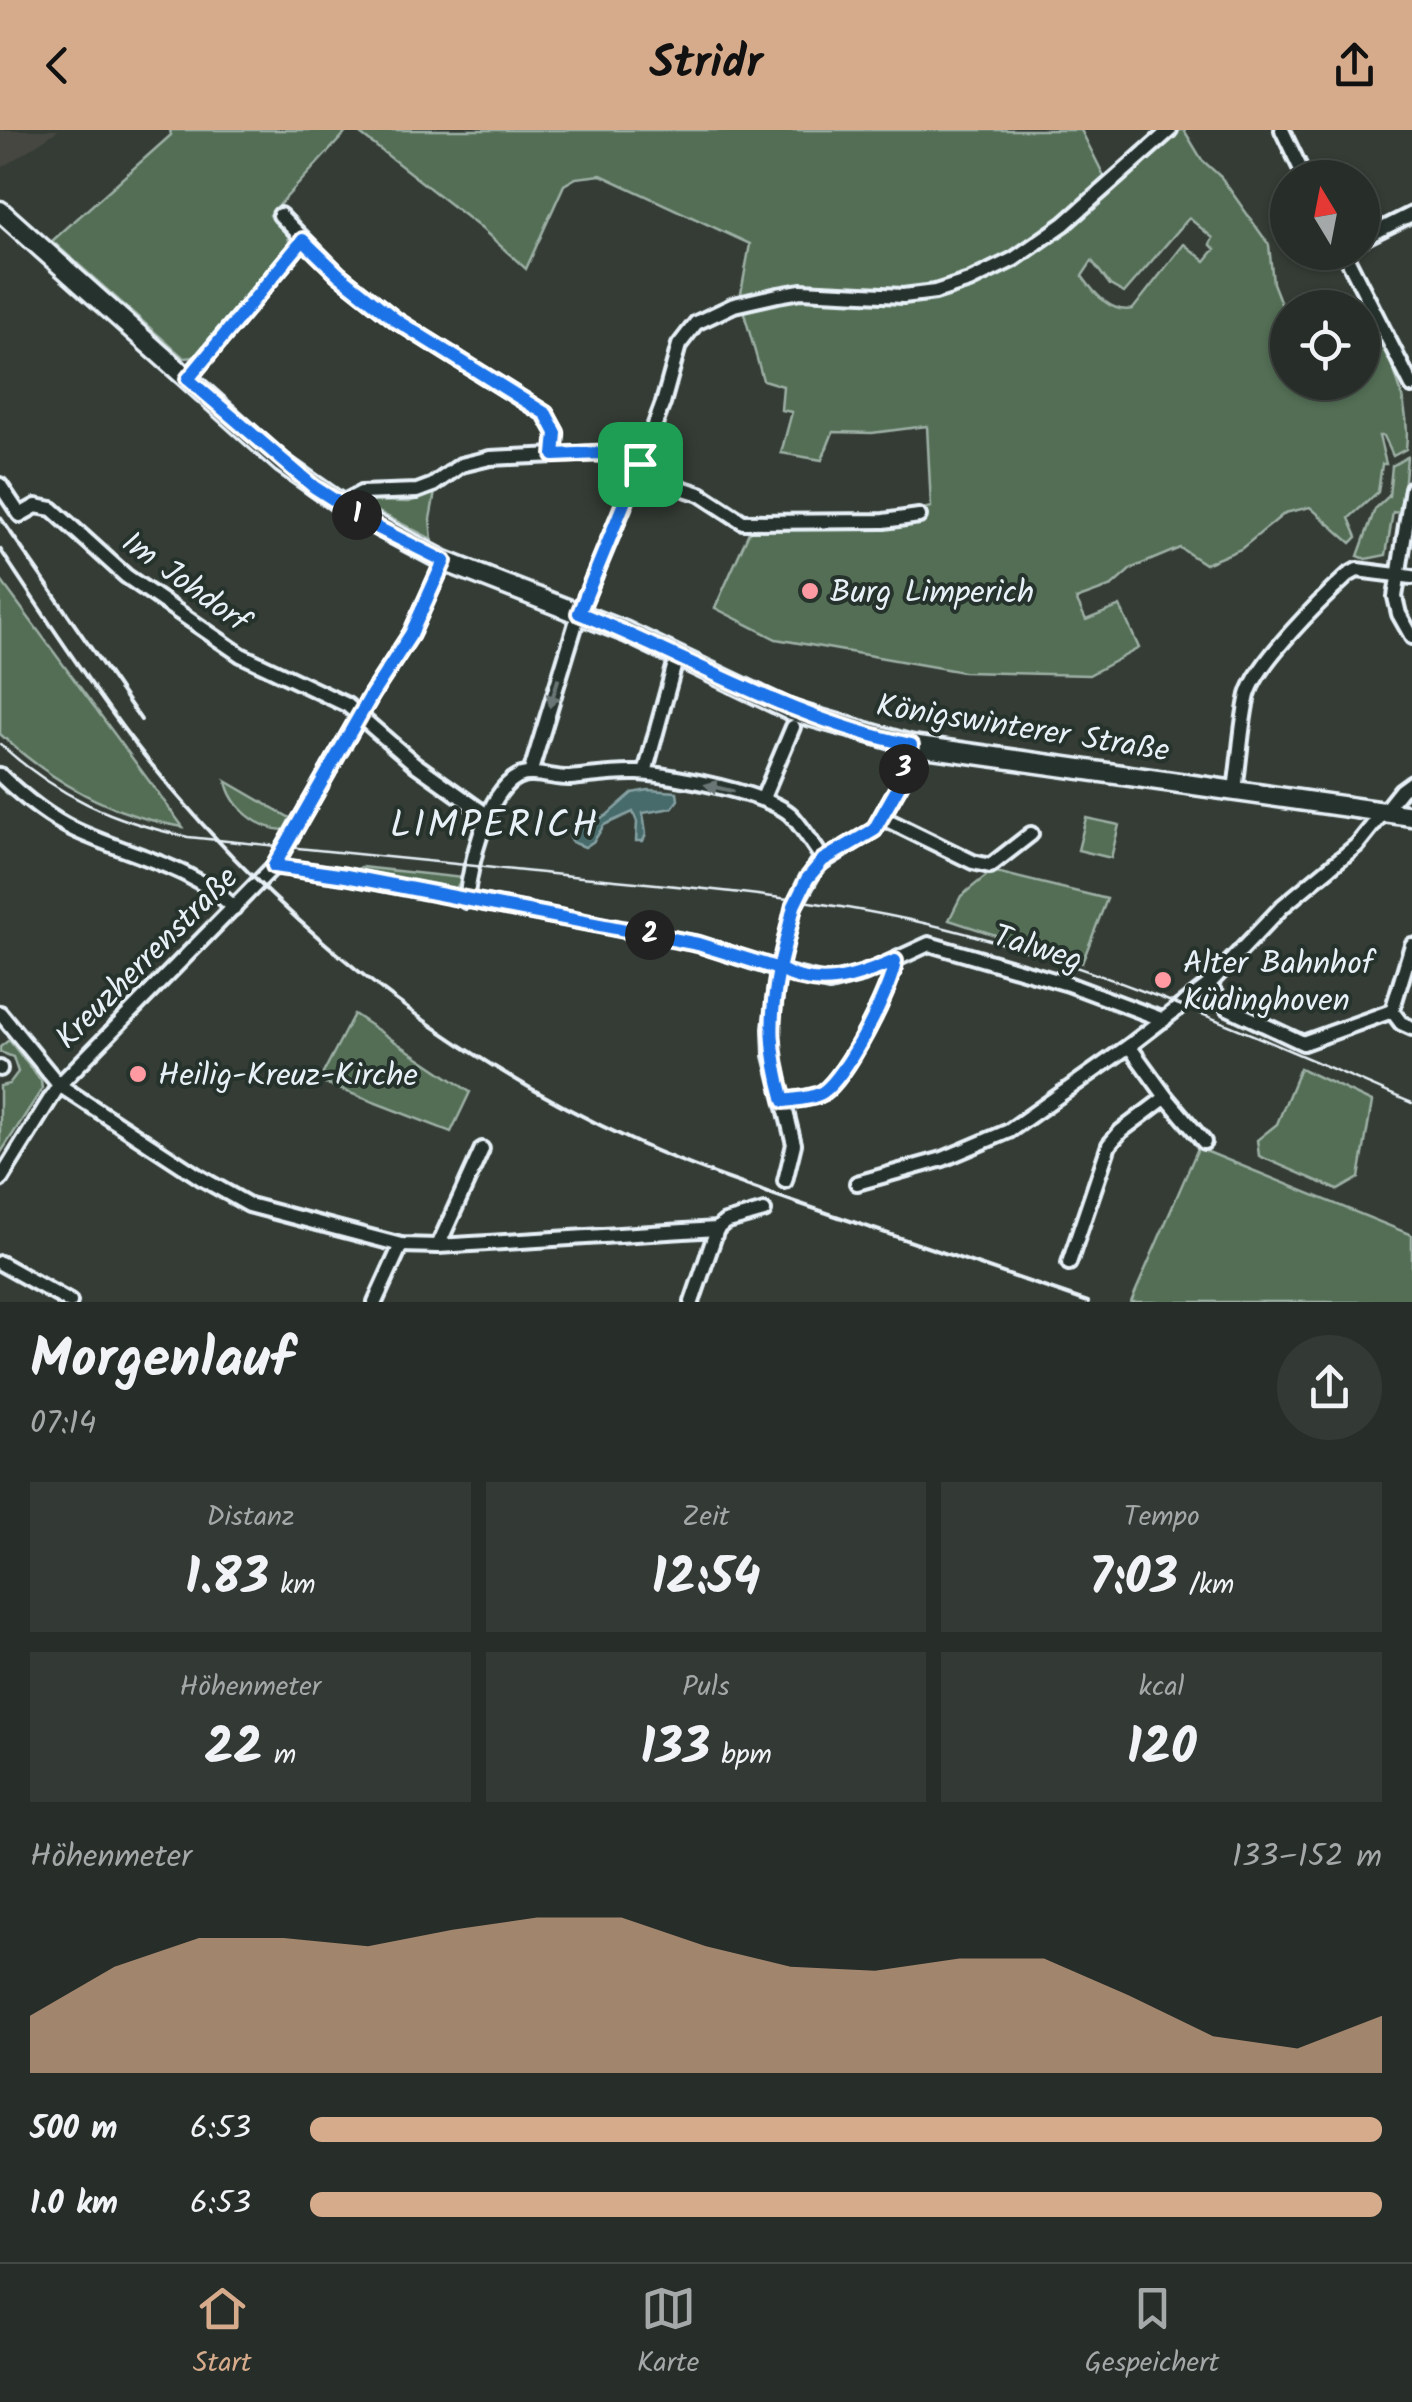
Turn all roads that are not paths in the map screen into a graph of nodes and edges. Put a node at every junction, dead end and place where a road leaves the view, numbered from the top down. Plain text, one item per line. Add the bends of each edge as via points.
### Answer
1 (1170, 130) edge
2 (1282, 130) edge
3 (1297, 160) edge
4 (0, 211) edge
5 (1412, 214) edge
6 (280, 215) dead end
7 (1380, 229) edge
8 (303, 240) junction
9 (1353, 270) edge
10 (188, 379) junction
11 (1412, 384) edge
12 (554, 455) junction
13 (640, 464) junction
14 (0, 485) edge
15 (1412, 488) edge
16 (340, 504) junction
17 (919, 516) dead end
18 (444, 561) junction
19 (1405, 577) edge
20 (579, 613) junction
21 (1412, 636) edge
22 (677, 656) junction
23 (361, 714) junction
24 (793, 727) dead end
25 (911, 745) junction
26 (530, 774) junction
27 (645, 774) junction
28 (0, 775) edge
29 (1412, 782) edge
30 (1235, 789) junction
31 (762, 798) junction
32 (1383, 812) junction
33 (488, 816) junction
34 (1412, 816) edge
35 (883, 818) junction
36 (1031, 834) dead end
37 (823, 860) junction
38 (274, 866) junction
39 (466, 901) junction
40 (234, 908) junction
41 (1412, 944) edge
42 (895, 961) junction
43 (779, 969) junction
44 (1208, 985) junction
45 (1392, 1010) junction
46 (0, 1013) edge
47 (1164, 1020) junction
48 (1412, 1028) edge
49 (1129, 1046) junction
50 (59, 1085) junction
51 (1166, 1098) junction
52 (784, 1101) junction
53 (1204, 1142) dead end
54 (482, 1149) dead end
55 (0, 1180) edge
56 (785, 1180) dead end
57 (857, 1183) dead end
58 (764, 1211) dead end
59 (717, 1229) junction
60 (402, 1246) junction
61 (438, 1246) junction
62 (0, 1263) edge
63 (1069, 1264) dead end
64 (70, 1302) edge
65 (375, 1302) edge
66 (692, 1302) edge

1 - 13 street via 1064,224 969,282 903,296 790,293 702,318 679,346
2 - 3 street
4 - 10 main road, Königswinterer Straße
5 - 7 street
6 - 8 street
8 - 10 street
8 - 12 street via 397,321 546,414 556,433
9 - 11 street
10 - 16 main road, Königswinterer Straße via 282,463
12 - 13 street via 600,453
12 - 16 street via 490,458 461,465 417,492 361,493
13 - 17 street via 644,476 700,494 743,522
13 - 20 street
14 - 23 street, Im Johdorf via 20,515 36,506 52,509 126,576 241,655
15 - 19 street
16 - 18 main road, Königswinterer Straße
18 - 20 main road, Königswinterer Straße
18 - 23 street, Kreuzherrenstraße via 411,634
19 - 21 street via 1396,605
19 - 30 street via 1356,570 1303,620 1248,694
20 - 22 main road, Königswinterer Straße
20 -> 26 street
22 - 25 main road, Königswinterer Straße via 792,710
22 - 27 street
23 - 33 street via 415,764
23 - 38 street, Kreuzherrenstraße
24 - 31 street
25 - 30 main road, Königswinterer Straße
25 - 35 street
26 - 27 street
26 - 33 street via 506,785
31 -> 27 street
28 - 40 street via 70,828 183,871
29 - 32 street
30 - 32 main road, Königswinterer Straße
31 - 37 street via 791,815
32 - 34 main road, Königswinterer Straße
32 - 44 street via 1357,845 1282,906
33 - 39 street
35 - 36 street via 990,866
35 - 37 street via 860,841
37 - 43 street via 796,900
38 - 39 street, Talweg
38 - 40 street, Kreuzherrenstraße
39 - 43 street, Talweg via 698,944
40 - 50 street, Kreuzherrenstraße
41 - 45 street
42 - 43 street, Talweg via 829,983
42 - 47 street, Talweg via 929,944 1051,978
42 - 52 street via 879,1012 828,1088
43 - 52 street via 772,1055
44 - 45 street via 1228,1008 1303,1042
44 - 47 street
45 - 48 street
46 - 50 street
47 - 49 street
49 - 51 street
49 - 57 street via 1009,1130 943,1159
50 - 55 street, Kreuzherrenstraße
50 - 60 street via 249,1204
51 - 53 street
51 - 63 street via 1109,1145
52 - 56 street via 794,1144
54 - 61 street
58 - 59 street
59 - 61 street
59 - 66 street
60 - 61 street
60 - 65 street
62 - 64 street

